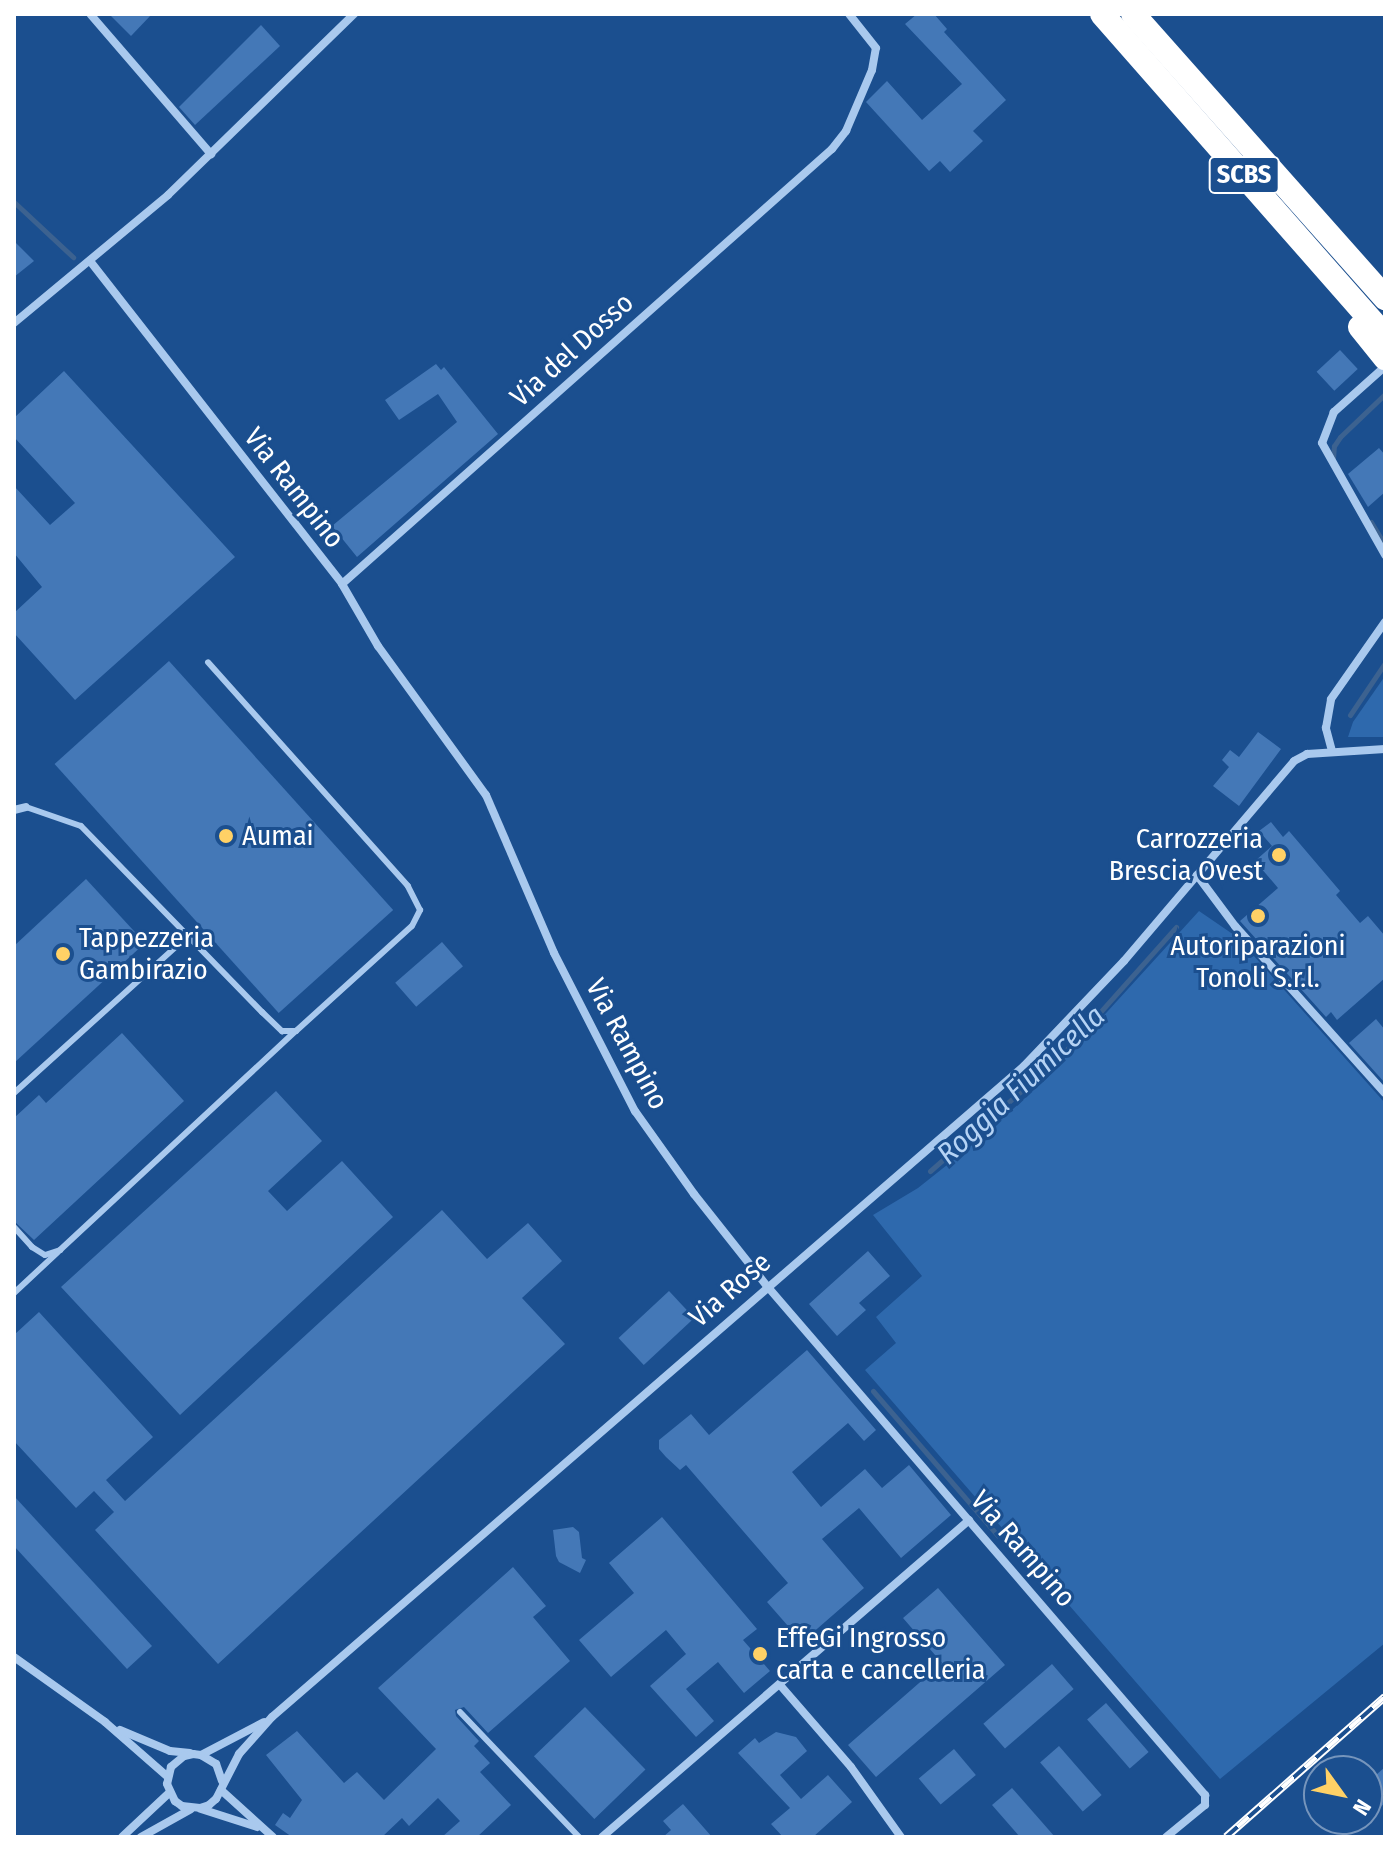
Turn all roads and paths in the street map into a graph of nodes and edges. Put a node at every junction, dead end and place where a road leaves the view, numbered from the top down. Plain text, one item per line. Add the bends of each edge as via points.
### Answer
1 (354, 14) edge
2 (849, 14) edge
3 (1102, 14) edge
4 (1133, 14) edge
5 (91, 15) edge
6 (211, 154) junction
7 (1348, 255) junction
8 (90, 261) junction
9 (1332, 276) junction
10 (1385, 279) edge
11 (1385, 298) edge
12 (14, 323) edge
13 (1385, 336) edge
14 (1383, 364) edge
15 (1385, 555) edge
16 (342, 584) junction
17 (1385, 622) edge
18 (208, 662) dead end
19 (1385, 749) edge
20 (1332, 751) junction
21 (26, 807) joint
22 (14, 810) edge
23 (1197, 875) junction
24 (188, 936) junction
25 (296, 1031) junction
26 (14, 1093) edge
27 (1385, 1093) edge
28 (14, 1227) edge
29 (60, 1250) junction
30 (767, 1286) junction
31 (14, 1293) edge
32 (969, 1520) junction
33 (14, 1657) edge
34 (780, 1685) junction
35 (460, 1712) dead end
36 (272, 1717) junction
37 (105, 1722) junction
38 (197, 1754) junction
39 (167, 1776) junction
40 (222, 1786) junction
41 (169, 1793) junction
42 (196, 1809) junction
43 (261, 1828) junction
44 (122, 1837) edge
45 (141, 1837) edge
46 (273, 1837) edge
47 (579, 1837) edge
48 (602, 1837) edge
49 (901, 1837) edge
50 (1166, 1837) edge

1 - 6 street
2 - 16 street, Via del Dosso via 876,48 846,131 832,149
3 - 9 highway, SCBS
4 - 7 highway, SCBS
5 - 6 street
6 - 8 street
7 - 10 highway
7 - 11 highway, SCBS
8 - 12 street
8 - 16 street, Via Rampino
9 - 13 highway, SCBS
9 - 14 highway
14 - 15 street via 1334,412 1322,443
16 - 30 street, Via Rampino via 378,646 486,795 554,953 635,1111
17 - 20 street via 1331,699 1326,728
18 - 25 lane via 408,886 420,910 412,926
19 - 20 street
20 - 23 street, Via Rose via 1307,754 1282,772
21 - 22 street
21 - 24 lane via 81,826
23 - 27 street via 1235,926
23 - 30 street, Via Rose via 1024,1066
24 - 25 lane via 282,1031
24 - 26 lane
25 - 29 lane
28 - 29 lane via 45,1255
29 - 31 lane
30 - 32 street, Via Rampino
30 - 36 street, Via Rose
32 - 34 street
32 - 50 street, Via Rampino via 1205,1795 1205,1805
33 - 37 street
34 - 48 street
34 - 49 street via 851,1767
35 - 47 lane
36 - 38 street, Via Rose
36 - 40 street, Via Rose via 239,1754
37 - 38 street via 149,1744
37 - 39 street
38 - 39 street via 177,1761
38 - 40 street via 216,1764
39 - 41 street
40 - 42 street via 209,1805
40 - 43 street
41 - 42 street
41 - 44 street
42 - 43 street
42 - 45 street
43 - 46 street

